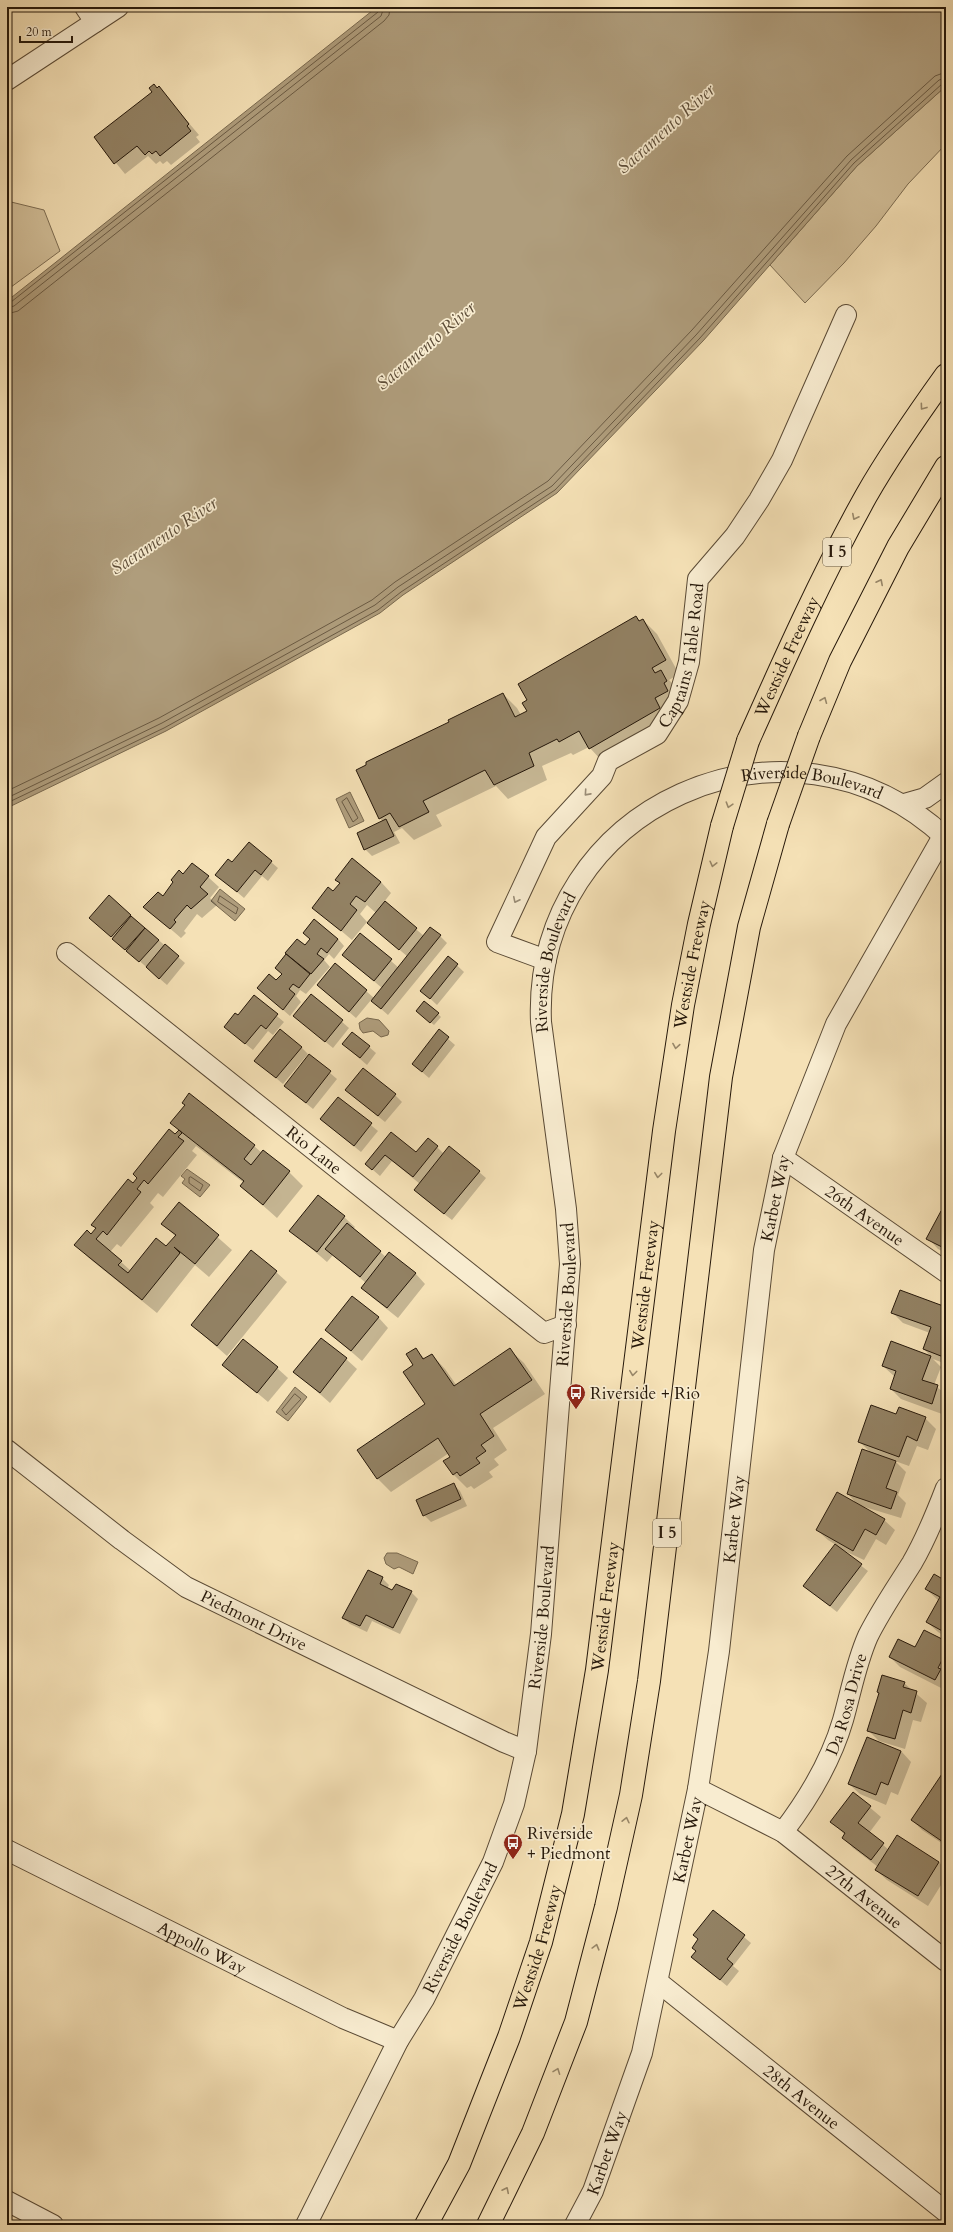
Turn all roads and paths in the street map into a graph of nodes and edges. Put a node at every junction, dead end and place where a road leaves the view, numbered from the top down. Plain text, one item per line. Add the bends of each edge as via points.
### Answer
1 (118, 7) edge
2 (90, 15) edge
3 (7, 80) edge
4 (846, 315) dead end
5 (946, 375) edge
6 (946, 467) edge
7 (946, 783) edge
8 (904, 804) junction
9 (945, 835) edge
10 (67, 953) dead end
11 (546, 960) junction
12 (784, 1158) junction
13 (946, 1272) edge
14 (566, 1325) junction
15 (7, 1450) edge
16 (946, 1488) edge
17 (526, 1750) junction
18 (698, 1789) junction
19 (784, 1832) junction
20 (7, 1850) edge
21 (942, 1951) edge
22 (658, 1982) junction
23 (398, 2041) junction
24 (7, 2202) edge
25 (946, 2212) edge
26 (53, 2225) edge
27 (306, 2225) edge
28 (426, 2225) edge
29 (488, 2225) edge
30 (575, 2225) edge

1 - 2 street
2 - 3 street
4 -> 11 street, Captains Table Road via 778,467 735,536 698,578 689,662 678,701 657,734 608,761 602,776 546,837 496,942
5 -> 28 highway, Westside Freeway / I 5, bridge via 916,416 866,496 798,629 748,741 722,826 682,1006 597,1670 574,1814 541,1942 509,2037 458,2164
29 -> 6 highway, I 5, bridge via 533,2133 576,2022 606,1907 631,1795 649,1681 721,1077 749,926 778,824 809,736 840,661 898,547
7 - 8 street, Riverside Boulevard via 925,798
8 - 9 street, Riverside Boulevard
8 - 11 street, Riverside Boulevard via 845,779 825,774 780,771 750,773 704,783 682,792 633,822 600,853 566,905
9 - 12 street, Karbet Way via 836,1024
10 - 14 street, Rio Lane via 544,1333
11 - 14 street, Riverside Boulevard via 541,994 541,1022 569,1239
12 - 13 street, 26th Avenue
12 - 18 street, Karbet Way via 764,1250 719,1650
14 - 17 street, Riverside Boulevard via 541,1634
15 - 17 street, Piedmont Drive via 186,1587 504,1742
16 - 19 street, Da Rosa Drive via 932,1526 887,1600 868,1637 855,1671 843,1720 832,1751 815,1785
17 - 23 street, Riverside Boulevard via 514,1804 493,1862 424,1999
18 - 19 street
18 - 22 street, Karbet Way
19 - 21 street, 27th Avenue
20 - 23 street, Appollo Way via 336,2014
22 - 25 street, 28th Avenue
22 - 30 street, Karbet Way via 642,2053 614,2136 593,2191
23 - 27 street, Riverside Boulevard
24 - 26 street

